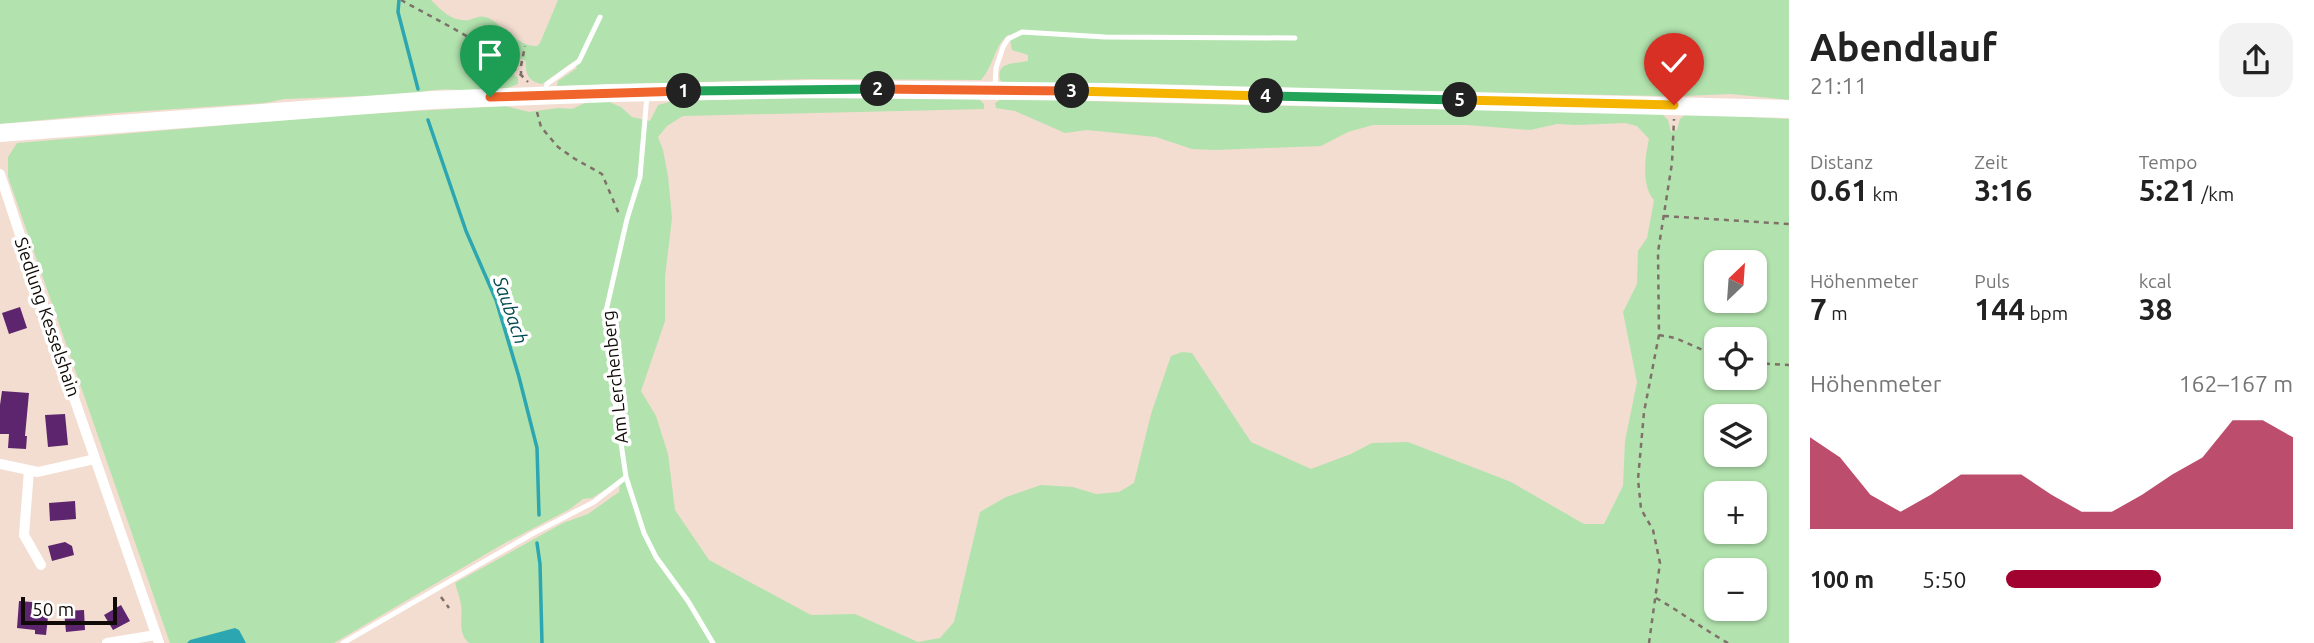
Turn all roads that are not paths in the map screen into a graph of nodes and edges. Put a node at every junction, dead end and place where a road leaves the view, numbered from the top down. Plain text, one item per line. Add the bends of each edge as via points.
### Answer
1 (600, 17) dead end
2 (1295, 38) dead end
3 (995, 90) junction
4 (647, 92) junction
5 (538, 96) junction
6 (1789, 109) edge
7 (0, 133) edge
8 (0, 174) edge
9 (95, 459) junction
10 (0, 464) edge
11 (29, 470) junction
12 (626, 477) junction
13 (41, 565) dead end
14 (158, 639) edge
15 (107, 643) edge
16 (343, 643) edge
17 (713, 643) edge

1 - 5 lane via 582,56
2 - 3 lane via 1023,32 1003,47
3 - 4 main road
3 - 6 main road
4 - 5 main road
4 - 12 lane, Am Lerchenberg via 640,177 606,311
5 - 7 main road
8 - 9 street, Siedlung Kesselshain
9 - 11 street
9 - 14 street, Siedlung Kesselshain
10 - 11 street
11 - 13 street via 24,535
12 - 16 lane via 594,502
12 - 17 lane, Am Lerchenberg via 656,557
14 - 15 street

